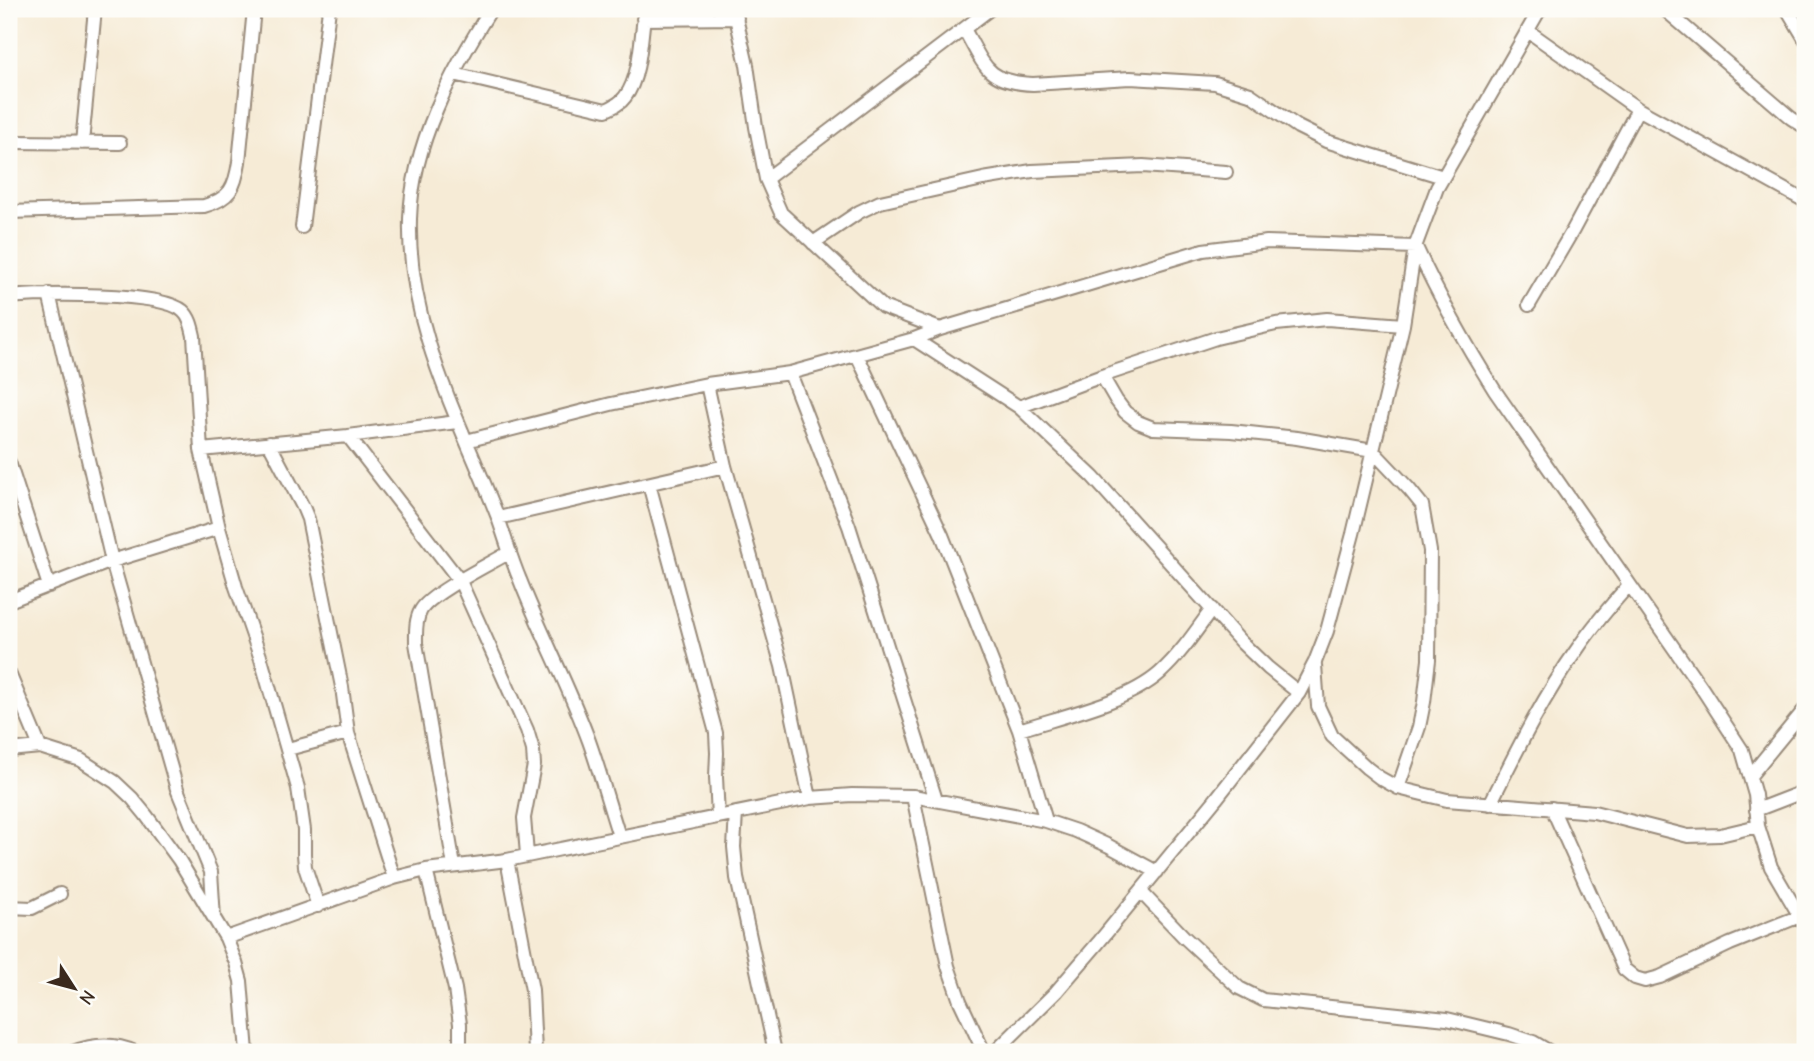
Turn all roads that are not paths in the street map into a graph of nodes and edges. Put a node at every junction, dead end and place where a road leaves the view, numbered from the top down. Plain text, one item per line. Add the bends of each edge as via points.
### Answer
1 (95, 9) edge
2 (254, 9) edge
3 (329, 9) edge
4 (491, 9) edge
5 (1540, 9) edge
6 (1664, 9) edge
7 (1787, 9) edge
8 (983, 11) edge
9 (735, 13) edge
10 (644, 14) edge
11 (964, 29) junction
12 (1528, 31) junction
13 (1805, 39) edge
14 (454, 74) junction
15 (1638, 109) junction
16 (1805, 127) edge
17 (9, 142) edge
18 (82, 143) junction
19 (120, 143) dead end
20 (1226, 172) dead end
21 (1443, 177) junction
22 (766, 179) junction
23 (1805, 201) edge
24 (9, 212) edge
25 (302, 227) dead end
26 (813, 243) junction
27 (1415, 247) junction
28 (49, 294) junction
29 (9, 297) edge
30 (1529, 305) dead end
31 (1403, 325) junction
32 (940, 329) junction
33 (914, 339) junction
34 (857, 355) junction
35 (790, 373) junction
36 (1102, 376) junction
37 (707, 384) junction
38 (1019, 407) junction
39 (457, 422) junction
40 (348, 436) junction
41 (466, 440) junction
42 (269, 443) junction
43 (201, 450) junction
44 (1373, 451) junction
45 (9, 462) edge
46 (725, 466) junction
47 (649, 484) junction
48 (498, 517) junction
49 (219, 528) junction
50 (510, 552) junction
51 (112, 562) junction
52 (460, 581) junction
53 (1629, 584) junction
54 (49, 586) junction
55 (9, 601) edge
56 (1212, 609) junction
57 (1315, 663) junction
58 (9, 673) edge
59 (1299, 693) junction
60 (1805, 709) edge
61 (1018, 730) junction
62 (348, 733) junction
63 (40, 747) junction
64 (288, 748) junction
65 (9, 750) edge
66 (1750, 776) junction
67 (1398, 788) junction
68 (1805, 791) edge
69 (913, 796) junction
70 (810, 798) junction
71 (936, 800) junction
72 (1490, 804) junction
73 (1552, 808) junction
74 (1756, 810) junction
75 (736, 813) junction
76 (718, 817) junction
77 (1046, 821) junction
78 (1758, 826) junction
79 (619, 836) junction
80 (527, 855) junction
81 (507, 860) junction
82 (454, 866) junction
83 (426, 870) junction
84 (1157, 872) junction
85 (394, 878) junction
86 (1140, 892) junction
87 (60, 894) dead end
88 (318, 906) junction
89 (9, 907) edge
90 (214, 918) junction
91 (1803, 919) edge
92 (226, 939) junction
93 (72, 1052) edge
94 (135, 1052) edge
95 (247, 1052) edge
96 (460, 1052) edge
97 (535, 1052) edge
98 (775, 1052) edge
99 (984, 1052) edge
100 (995, 1052) edge
101 (1550, 1052) edge

1 - 18 street
2 - 24 street via 239,162 227,196 204,206
3 - 25 street
4 - 14 street
5 - 12 street
6 - 16 street
7 - 13 street
8 - 11 street
9 - 10 street
9 - 22 street
10 - 14 street via 629,91 606,110
11 - 21 street via 994,76 1018,84 1130,78 1215,83 1250,94 1326,141
11 - 22 street
12 - 15 street
12 - 21 street
14 - 39 street via 419,156 410,254 418,305
15 - 23 street
15 - 30 street
17 - 18 street
18 - 19 street
20 - 26 street via 1143,166 1032,171 880,202
21 - 27 street
22 - 26 street via 781,213
26 - 32 street via 883,307
27 - 31 street
27 - 32 street via 1267,242 1203,250
27 - 53 street via 1495,391
28 - 29 street
28 - 43 street via 138,298 183,310 194,336
28 - 51 street
31 - 36 street via 1327,319 1276,324 1216,338
31 - 44 street
32 - 33 street
33 - 34 street
33 - 38 street
34 - 35 street
34 - 61 street via 942,536
35 - 37 street
35 - 71 street via 849,526
36 - 38 street
36 - 44 street via 1125,412 1153,428 1231,431
37 - 41 street
37 - 46 street
38 - 56 street via 1093,477
39 - 40 street
39 - 41 street
40 - 42 street
40 - 52 street
41 - 48 street
42 - 43 street
42 - 62 street via 307,519
43 - 49 street
44 - 57 street via 1328,631
44 - 67 street via 1422,505 1430,551 1424,702
45 - 54 street
46 - 47 street
46 - 70 street via 782,666
47 - 48 street
47 - 76 street via 716,733
48 - 50 street
49 - 51 street
49 - 64 street
50 - 52 street
50 - 79 street via 588,740
51 - 54 street
51 - 90 street via 177,789 211,872
52 - 80 street via 533,750 524,818
52 - 82 street via 422,608 416,632
53 - 66 street via 1742,750
53 - 72 street via 1558,678
54 - 55 street
56 - 59 street via 1241,642
56 - 61 street via 1177,655 1147,684
57 - 59 street
57 - 67 street via 1318,706 1332,736
58 - 63 street
59 - 84 street
60 - 66 street
61 - 77 street
62 - 64 street
62 - 85 street
63 - 65 street
63 - 90 street via 81,760 132,798 179,860
64 - 88 street via 300,798 305,867
66 - 74 street
67 - 72 street via 1440,799
68 - 74 street
69 - 70 street
69 - 71 street
69 - 99 street via 948,966
70 - 75 street
71 - 77 street
72 - 73 street
73 - 78 street via 1594,812 1688,835 1720,835
73 - 91 street via 1624,969 1635,978 1660,977 1730,944
74 - 78 street
75 - 76 street
75 - 98 street via 737,878
76 - 79 street
77 - 84 street via 1109,846
78 - 91 street via 1771,867
79 - 80 street
80 - 81 street
81 - 82 street
81 - 97 street via 532,990
82 - 83 street
83 - 85 street
83 - 96 street via 456,996
84 - 86 street
85 - 88 street
86 - 100 street via 1056,992
86 - 101 street via 1239,988 1263,1000 1447,1019 1509,1034
87 - 89 street via 32,908
88 - 92 street
90 - 92 street
92 - 95 street via 241,981
93 - 94 street via 113,1046

